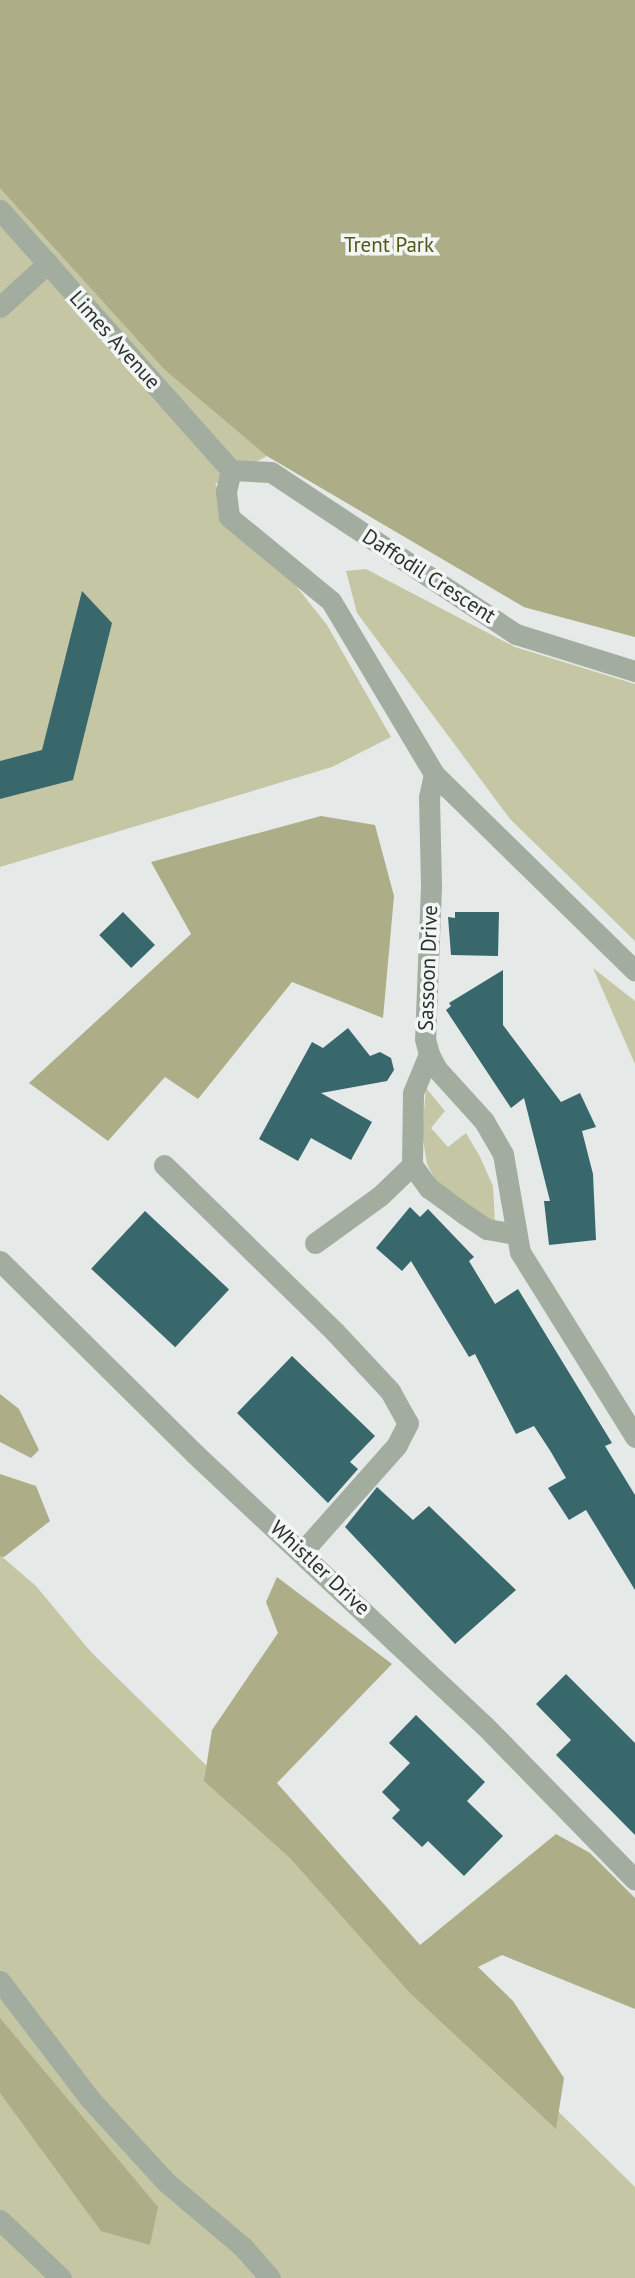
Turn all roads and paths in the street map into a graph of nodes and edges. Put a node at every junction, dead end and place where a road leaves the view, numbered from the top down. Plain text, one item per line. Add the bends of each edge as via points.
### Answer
1 (0, 210) edge
2 (48, 263) junction
3 (0, 307) edge
4 (231, 470) junction
5 (635, 671) edge
6 (429, 766) junction
7 (635, 971) edge
8 (429, 1054) junction
9 (164, 1165) dead end
10 (412, 1165) junction
11 (516, 1234) junction
12 (315, 1243) dead end
13 (0, 1261) edge
14 (635, 1437) edge
15 (303, 1551) junction
16 (635, 1880) edge
17 (0, 1981) edge
18 (0, 2220) edge
19 (61, 2278) edge
20 (270, 2278) edge

1 - 2 street, Limes Avenue
2 - 3 street
2 - 4 street, Limes Avenue
4 - 5 street, Daffodil Crescent via 271,472 516,634
4 - 6 street via 226,492 229,517 331,601
6 - 7 street
6 - 8 street, Sassoon Drive via 431,886 425,1039
8 - 10 street via 413,1093
8 - 11 street, Sassoon Drive via 484,1121 503,1154
9 - 15 street via 335,1332 390,1391 408,1423 397,1445
10 - 11 street via 429,1188 487,1229
10 - 12 street via 380,1196
11 - 14 street, Sassoon Drive via 520,1252
13 - 15 street, Whistler Drive via 194,1453
15 - 16 street, Whistler Drive via 484,1725
17 - 20 street via 90,2099 166,2182 243,2247
18 - 19 street

